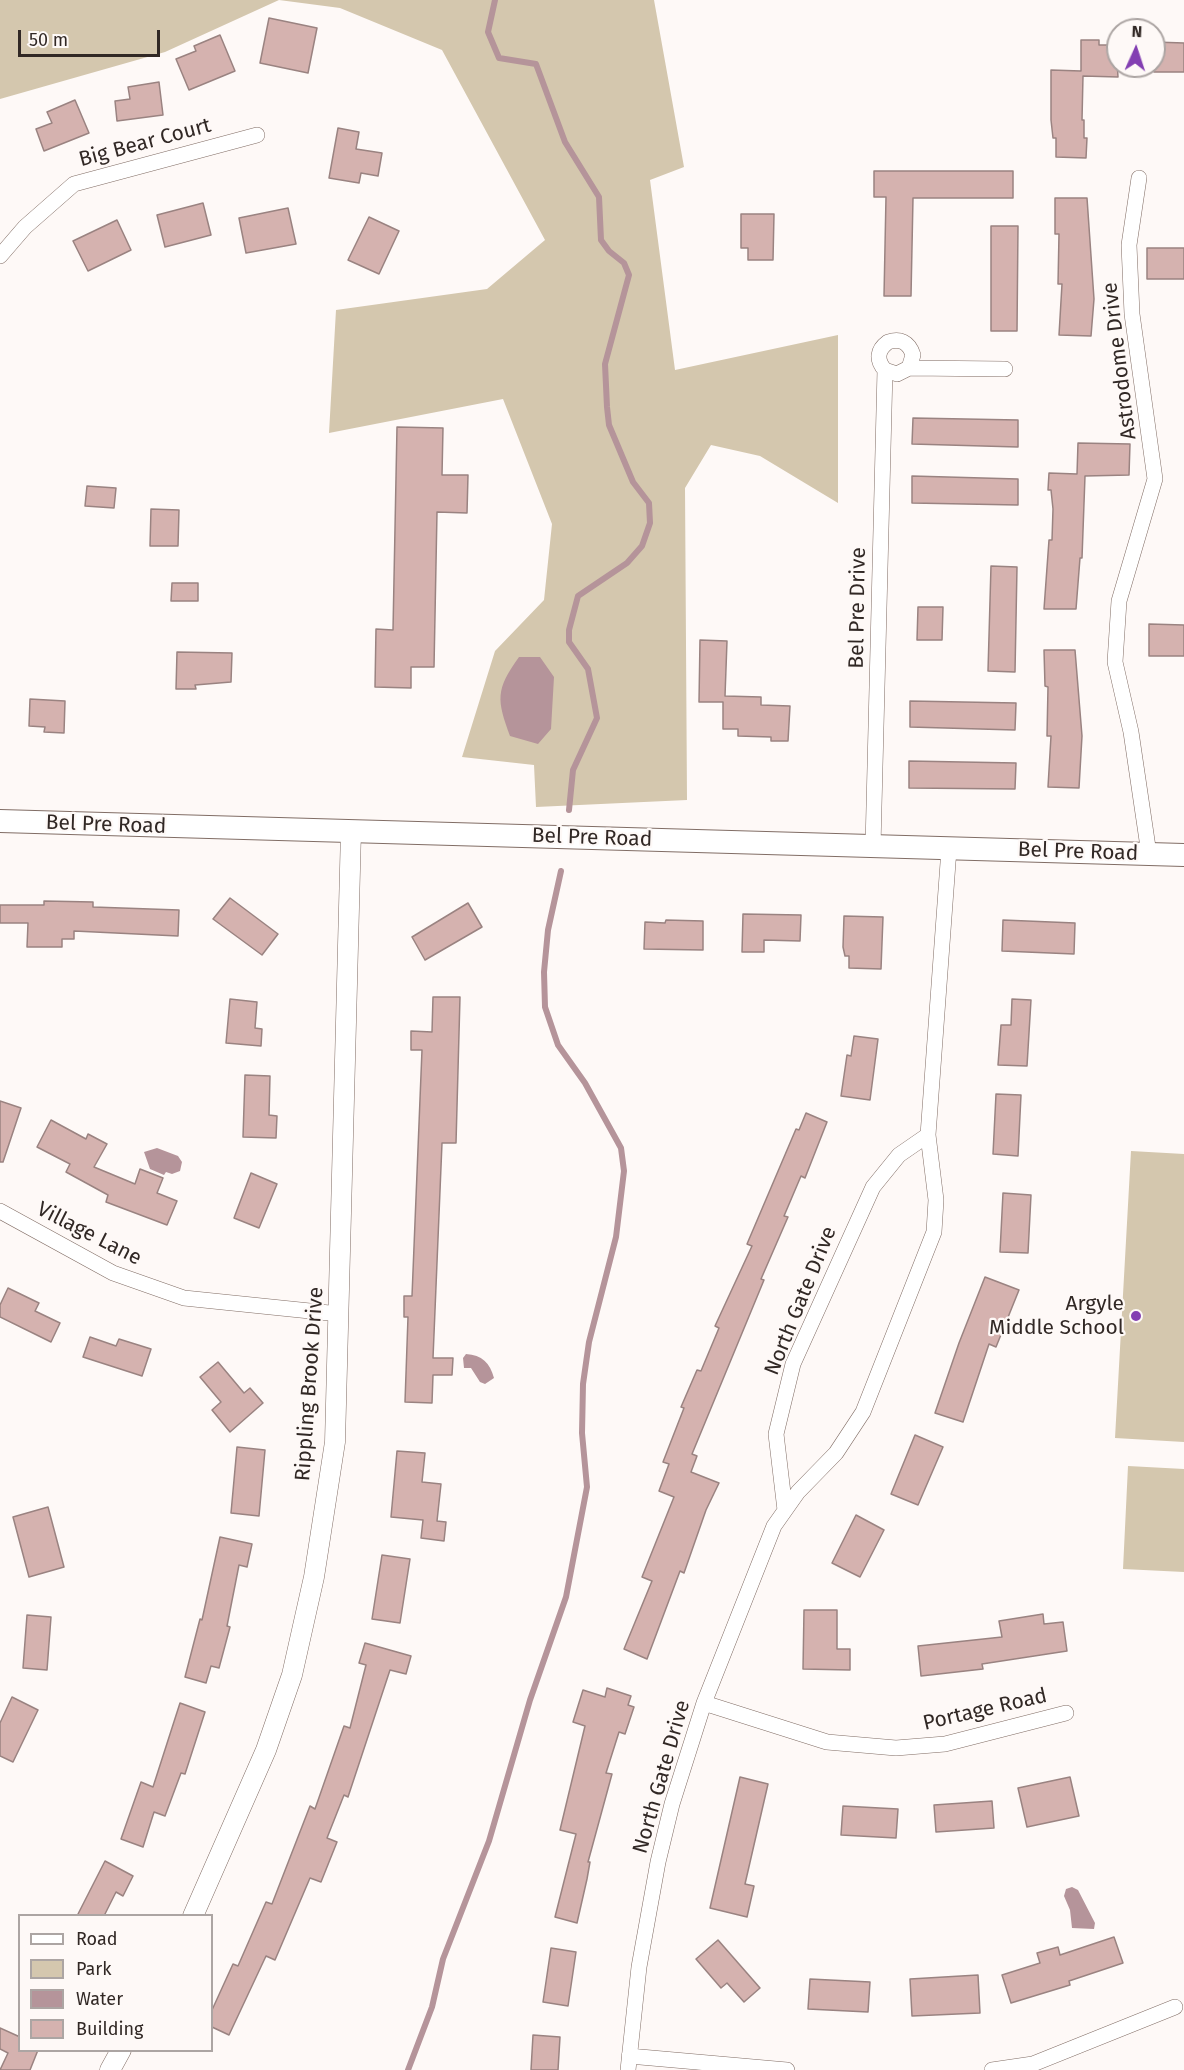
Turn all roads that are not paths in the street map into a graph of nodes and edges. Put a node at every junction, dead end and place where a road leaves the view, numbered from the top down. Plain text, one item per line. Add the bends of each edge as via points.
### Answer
1 (257, 135) dead end
2 (1139, 178) dead end
3 (0, 256) edge
4 (909, 368) junction
5 (1005, 369) dead end
6 (885, 370) junction
7 (0, 821) edge
8 (351, 831) junction
9 (873, 846) junction
10 (949, 849) junction
11 (1149, 854) junction
12 (1184, 855) edge
13 (928, 1134) junction
14 (0, 1211) edge
15 (339, 1314) junction
16 (785, 1509) junction
17 (704, 1703) junction
18 (1066, 1713) dead end
19 (194, 1914) edge
20 (1175, 2007) dead end
21 (120, 2052) edge
22 (628, 2063) edge
23 (110, 2070) edge
24 (788, 2070) edge
25 (992, 2070) edge

1 - 3 street, Big Bear Court via 74,184 25,227
2 - 11 street, Astrodome Drive via 1129,245 1132,314 1155,479 1119,601 1115,662 1131,732
4 - 5 street
4 - 6 street via 897,374
4 - 6 street, Bel Pre Drive via 911,349 894,340 879,352 880,365
6 - 9 street, Bel Pre Drive
7 - 8 main road, Bel Pre Road
8 - 9 main road, Bel Pre Road
8 - 15 street, Rippling Brook Drive
9 - 10 main road, Bel Pre Road
10 - 11 main road, Bel Pre Road
10 - 13 street, North Gate Drive
11 - 12 main road, Bel Pre Road
13 - 16 street, North Gate Drive via 936,1200 934,1232 863,1412 836,1453
13 - 16 street, North Gate Drive via 899,1155 873,1187 793,1364 776,1434
14 - 15 street, Village Lane via 113,1273 184,1298
15 - 19 street, Rippling Brook Drive via 335,1442 315,1577 292,1675 266,1750
16 - 17 street, North Gate Drive via 774,1526
17 - 18 street, Portage Road via 826,1742 896,1748 945,1744
17 - 22 street, North Gate Drive via 658,1863 639,1967
20 - 25 street via 1033,2064
21 - 23 street
22 - 24 street

